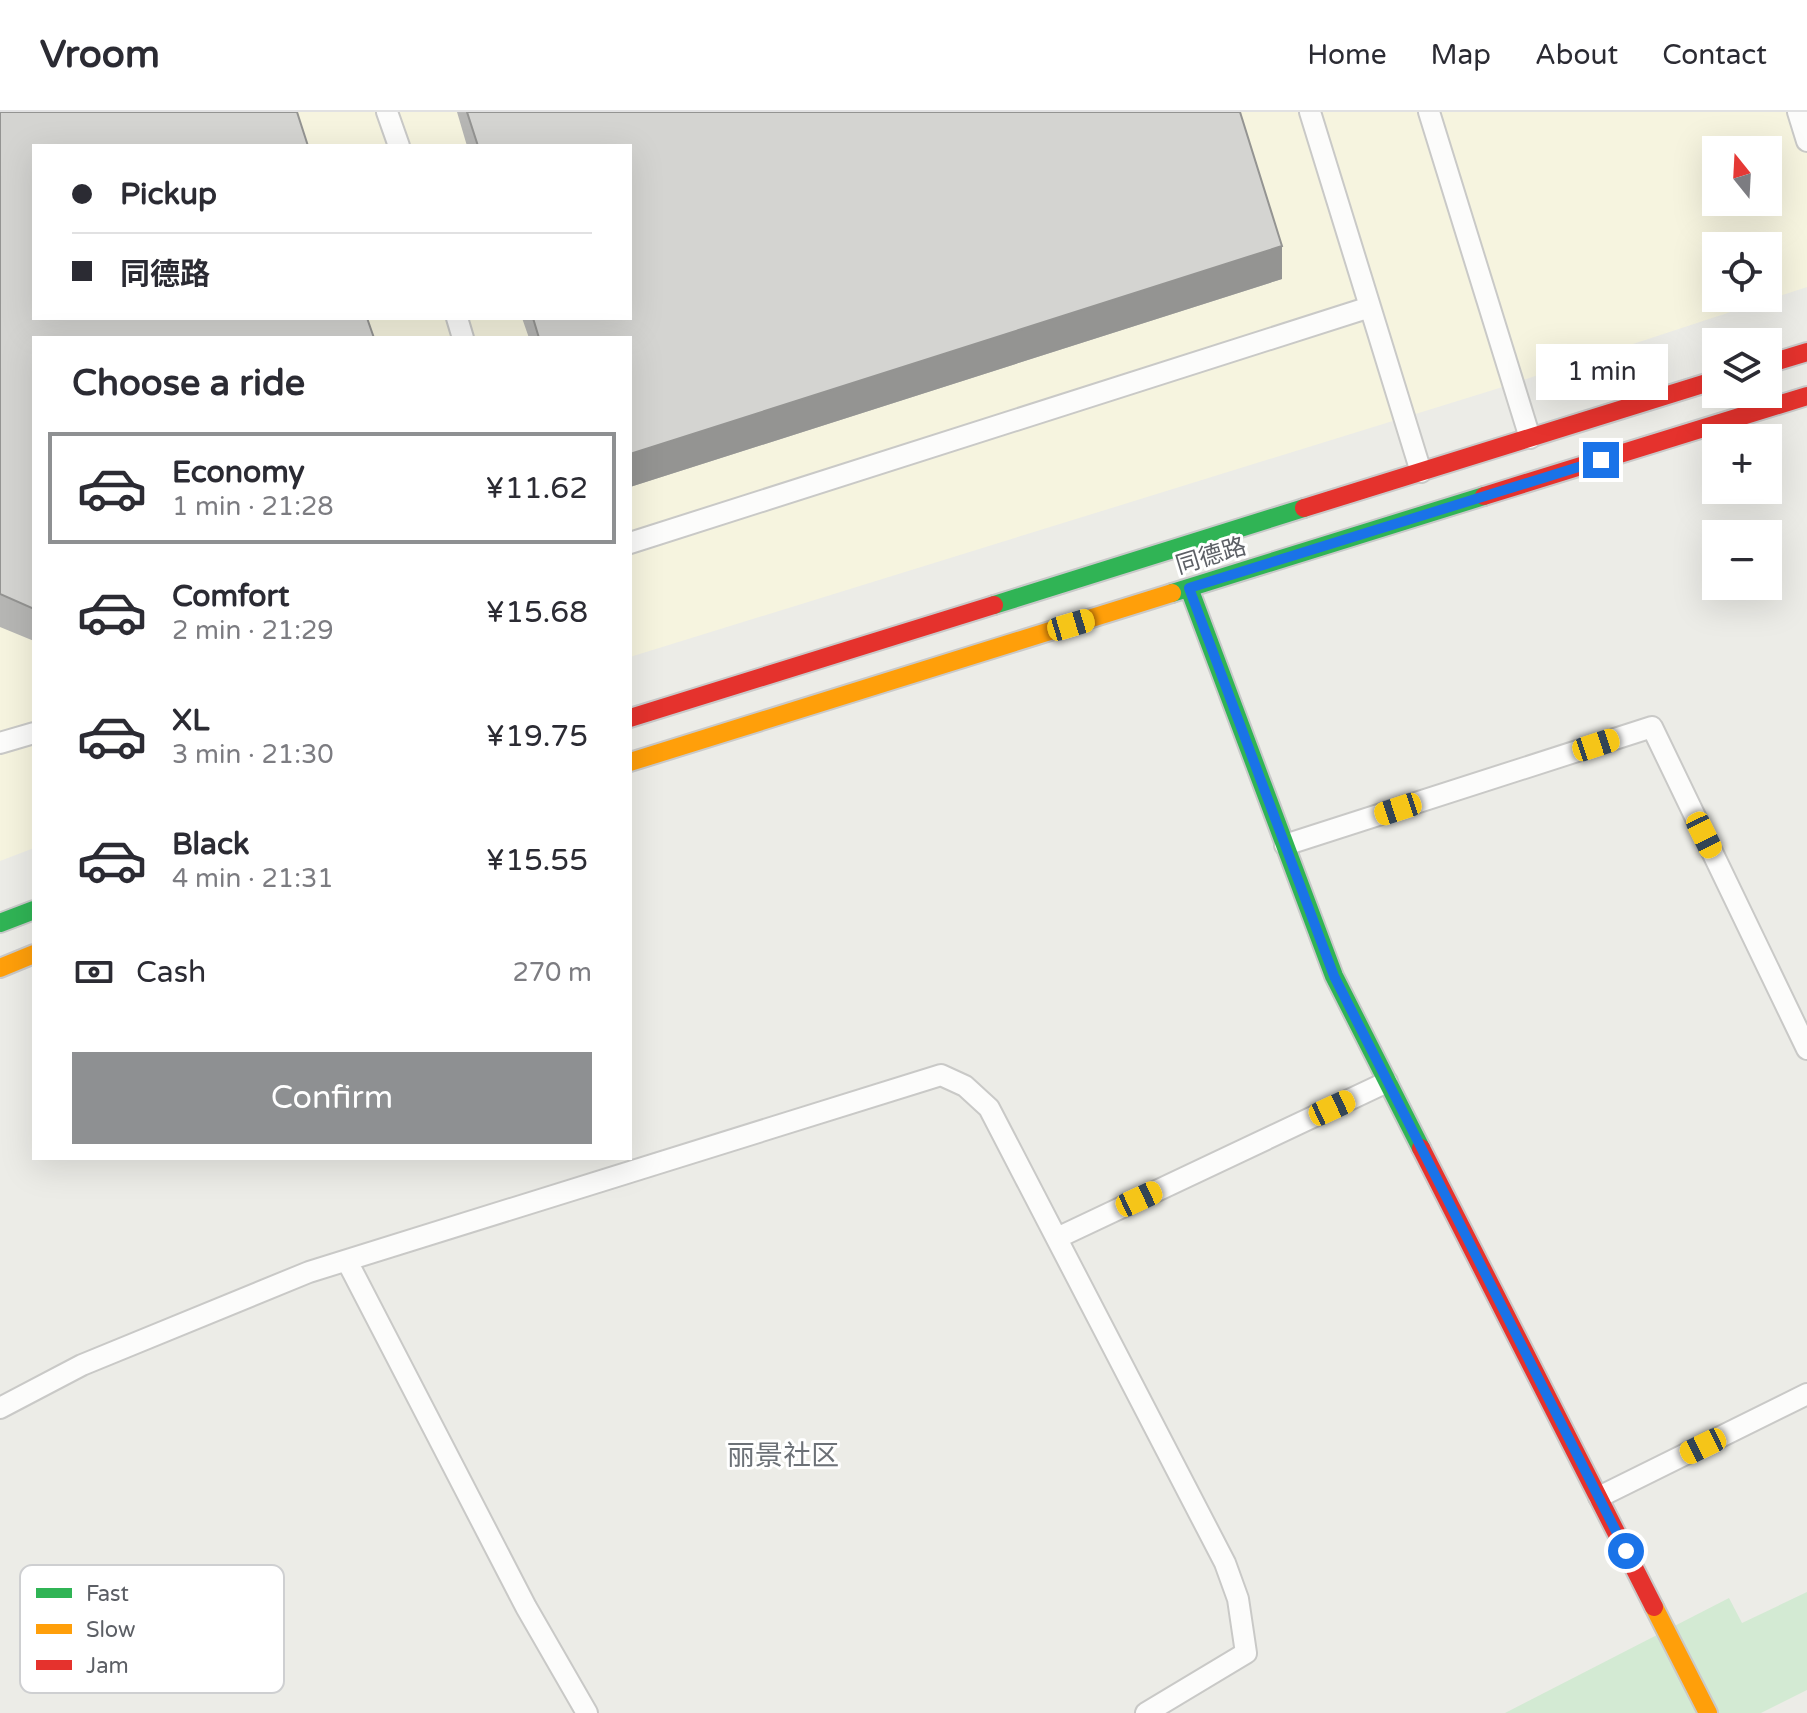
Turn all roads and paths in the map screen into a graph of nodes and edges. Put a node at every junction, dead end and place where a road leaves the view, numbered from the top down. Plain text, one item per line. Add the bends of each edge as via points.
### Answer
1 (387, 112) edge
2 (1310, 112) edge
3 (1429, 112) edge
4 (1798, 112) edge
5 (1807, 141) edge
6 (398, 144) edge
7 (1370, 307) junction
8 (1807, 352) edge
9 (1782, 360) edge
10 (1702, 384) edge
11 (1807, 396) edge
12 (1530, 438) junction
13 (1421, 472) junction
14 (632, 542) edge
15 (1189, 588) junction
16 (632, 717) edge
17 (32, 734) edge
18 (0, 743) edge
19 (632, 761) edge
20 (1285, 845) junction
21 (32, 911) edge
22 (0, 923) edge
23 (32, 955) edge
24 (0, 968) edge
25 (1807, 1049) edge
26 (1387, 1082) junction
27 (1057, 1238) junction
28 (347, 1261) junction
29 (0, 1383) edge
30 (1807, 1394) edge
31 (5, 1405) edge
32 (1599, 1497) junction
33 (587, 1713) edge
34 (1146, 1713) edge
35 (1708, 1713) edge

1 - 6 lane
2 - 7 lane
3 - 12 lane
4 - 5 lane
7 - 13 lane
7 - 14 lane
8 - 9 main road
10 - 12 main road, 同德路
11 - 15 main road, 同德路
12 - 13 main road, 同德路
13 - 16 main road, 同德路
15 - 19 main road, 同德路
15 - 20 main road
17 - 18 lane
20 - 25 lane via 1652,727
20 - 26 main road via 1334,976
21 - 22 main road
23 - 24 main road
26 - 27 lane
26 - 32 main road
27 - 28 lane via 989,1108 965,1086 941,1075
27 - 34 lane via 1225,1563 1244,1626 1246,1653
28 - 31 lane via 82,1365
28 - 33 lane via 526,1607
29 - 31 lane
30 - 32 lane
32 - 35 main road

